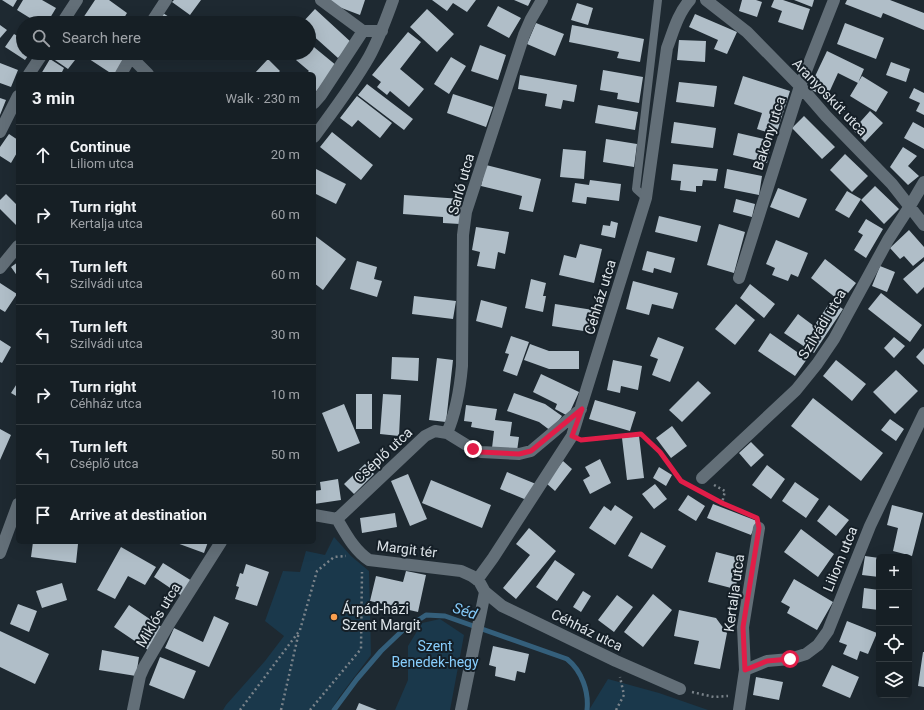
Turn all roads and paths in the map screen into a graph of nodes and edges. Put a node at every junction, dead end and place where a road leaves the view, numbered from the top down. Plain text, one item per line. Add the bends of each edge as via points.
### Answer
1 (77, 0) edge
2 (166, 0) edge
3 (321, 0) edge
4 (393, 0) edge
5 (542, 0) edge
6 (658, 0) edge
7 (690, 0) edge
8 (706, 0) edge
9 (834, 0) edge
10 (67, 16) edge
11 (156, 16) edge
12 (362, 31) junction
13 (382, 31) junction
14 (38, 60) edge
15 (129, 60) edge
16 (136, 60) edge
17 (30, 72) edge
18 (122, 72) edge
19 (146, 72) edge
20 (800, 86) junction
21 (16, 100) edge
22 (316, 101) edge
23 (0, 132) edge
24 (316, 134) edge
25 (924, 182) edge
26 (646, 198) junction
27 (910, 206) junction
28 (924, 225) edge
29 (16, 248) edge
30 (0, 268) edge
31 (739, 278) dead end
32 (582, 409) junction
33 (924, 413) edge
34 (446, 433) junction
35 (572, 436) junction
36 (702, 478) joint
37 (722, 503) junction
38 (16, 509) edge
39 (316, 515) edge
40 (337, 519) junction
41 (759, 528) joint
42 (220, 544) edge
43 (0, 553) edge
44 (361, 555) junction
45 (477, 580) junction
46 (486, 592) junction
47 (300, 630) junction
48 (616, 661) junction
49 (745, 670) junction
50 (680, 689) joint
51 (741, 695) junction
52 (133, 710) edge
53 (240, 710) edge
54 (281, 710) edge
55 (310, 710) edge
56 (461, 710) edge
57 (616, 710) edge
58 (739, 710) edge

1 - 10 street
2 - 11 street
3 - 12 street
4 - 13 street
5 - 34 street, Sarló utca via 524,35 466,212 463,235 462,366 460,387
6 - 26 lane via 636,189
7 - 26 street, Céhház utca via 675,25 667,48
8 - 20 street, Aranyoskút utca via 747,32
9 - 20 street, Bakony utca
12 - 13 street
12 - 22 street
13 - 24 street via 369,57
14 - 17 street
15 - 18 street
16 - 19 street
20 - 27 street, Aranyoskút utca
20 - 31 street, Bakony utca
21 - 23 street
25 - 27 street, Szilvádi utca
26 - 32 street, Céhház utca
27 - 28 street, Aranyoskút utca
27 - 36 street, Szilvádi utca via 888,240 834,340 817,364 796,390
29 - 30 street
32 - 34 street via 531,451 519,454 481,452
32 - 35 street, Céhház utca
33 - 49 street, Liliom utca via 870,526 828,631 818,645 806,654 790,659 767,661
34 - 40 street, Cséplő utca via 435,431 425,436
35 - 37 path via 581,440 641,434 660,452 681,481
35 - 45 street, Céhház utca
36 - 37 path via 725,491
37 - 41 path via 757,518
38 - 43 street
39 - 40 street
40 - 44 street, Margit tér
41 - 49 street, Kertalja utca via 743,627
42 - 52 street, Miklós utca via 144,667
44 - 45 street, Margit tér via 378,562 461,571
44 - 47 path via 334,557 317,570
44 - 55 path via 362,649
45 - 46 street, Margit tér
46 - 48 street, Céhház utca via 502,606
46 - 56 street
47 - 53 path
47 - 54 path
48 - 50 street, Céhház utca
48 - 57 path via 624,695
49 - 51 street, Kertalja utca
50 - 51 path via 714,697
51 - 58 street, Kertalja utca

